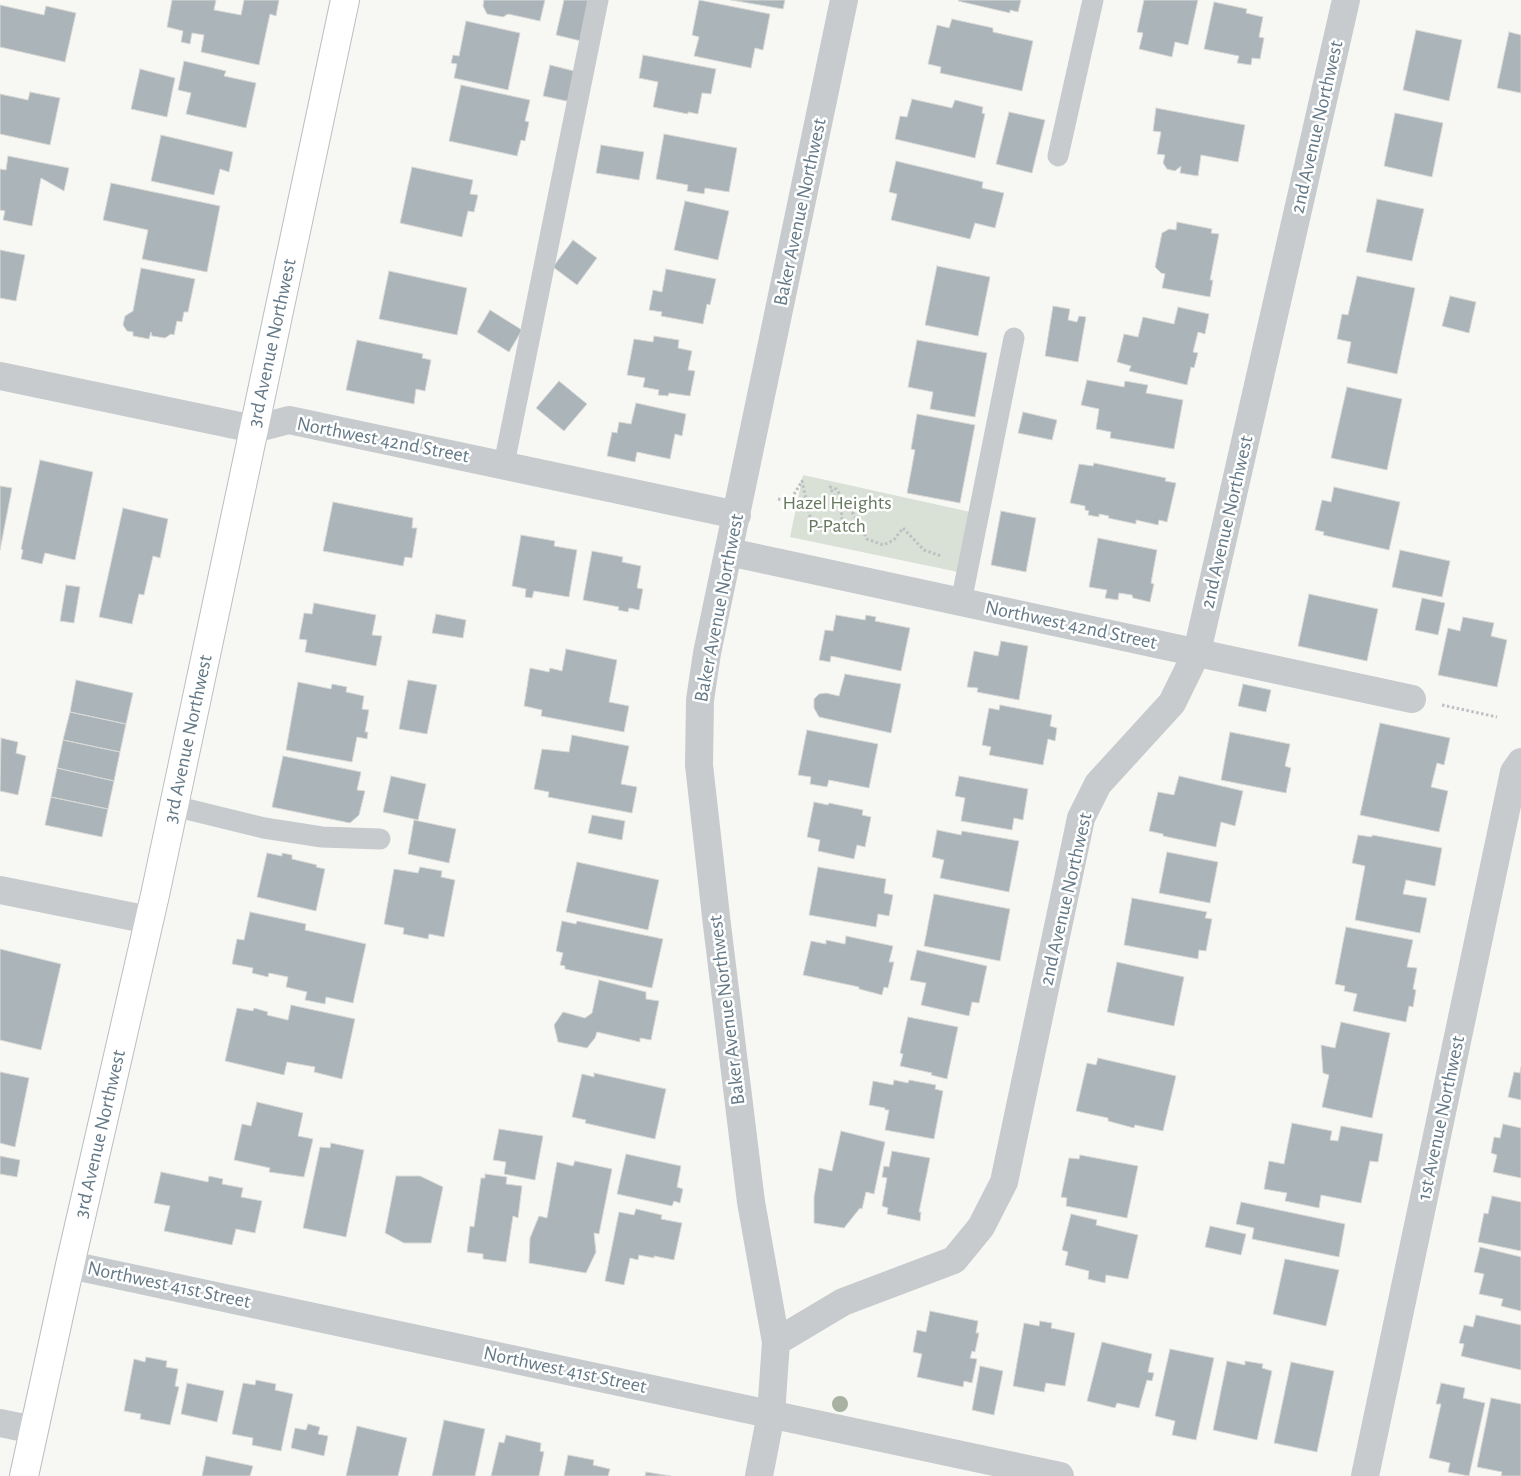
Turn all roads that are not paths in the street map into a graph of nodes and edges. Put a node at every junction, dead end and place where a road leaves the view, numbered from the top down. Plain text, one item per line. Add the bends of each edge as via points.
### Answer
1 (345, 0) edge
2 (598, 0) edge
3 (844, 0) edge
4 (1093, 0) edge
5 (1346, 0) edge
6 (1058, 156) dead end
7 (1014, 338) dead end
8 (0, 376) edge
9 (254, 429) junction
10 (504, 464) junction
11 (737, 515) junction
12 (729, 552) junction
13 (961, 602) junction
14 (1197, 652) junction
15 (1424, 701) road end
16 (1521, 762) edge
17 (174, 806) junction
18 (380, 839) dead end
19 (0, 890) edge
20 (149, 920) junction
21 (70, 1264) junction
22 (776, 1342) junction
23 (771, 1414) junction
24 (0, 1423) edge
25 (34, 1430) junction
26 (24, 1476) edge
27 (759, 1476) edge
28 (1060, 1476) edge
29 (1365, 1476) edge

1 - 9 street, 3rd Avenue Northwest
2 - 10 lane
3 - 11 street, Baker Avenue Northwest
4 - 6 lane
5 - 14 street, 2nd Avenue Northwest
7 - 13 lane
8 - 9 street, Northwest 42nd Street
9 - 10 street, Northwest 42nd Street via 289,420
9 - 17 street, 3rd Avenue Northwest
10 - 11 street, Northwest 42nd Street
11 - 12 street, Baker Avenue Northwest
12 - 13 street, Northwest 42nd Street
12 - 22 street, Baker Avenue Northwest via 700,700 699,766 751,1202
13 - 14 street, Northwest 42nd Street
14 - 15 street, Northwest 42nd Street
14 - 22 street, 2nd Avenue Northwest via 1172,703 1098,784 1081,818 1004,1182 981,1227 954,1260 843,1302
16 - 29 street, 1st Avenue Northwest via 1514,772
17 - 18 lane via 264,828 313,836
17 - 20 street, 3rd Avenue Northwest
19 - 20 street
20 - 21 street, 3rd Avenue Northwest
21 - 23 street, Northwest 41st Street
21 - 25 street, 3rd Avenue Northwest
22 - 23 street
23 - 27 street
23 - 28 street, Northwest 41st Street
24 - 25 street
25 - 26 street, 3rd Avenue Northwest

